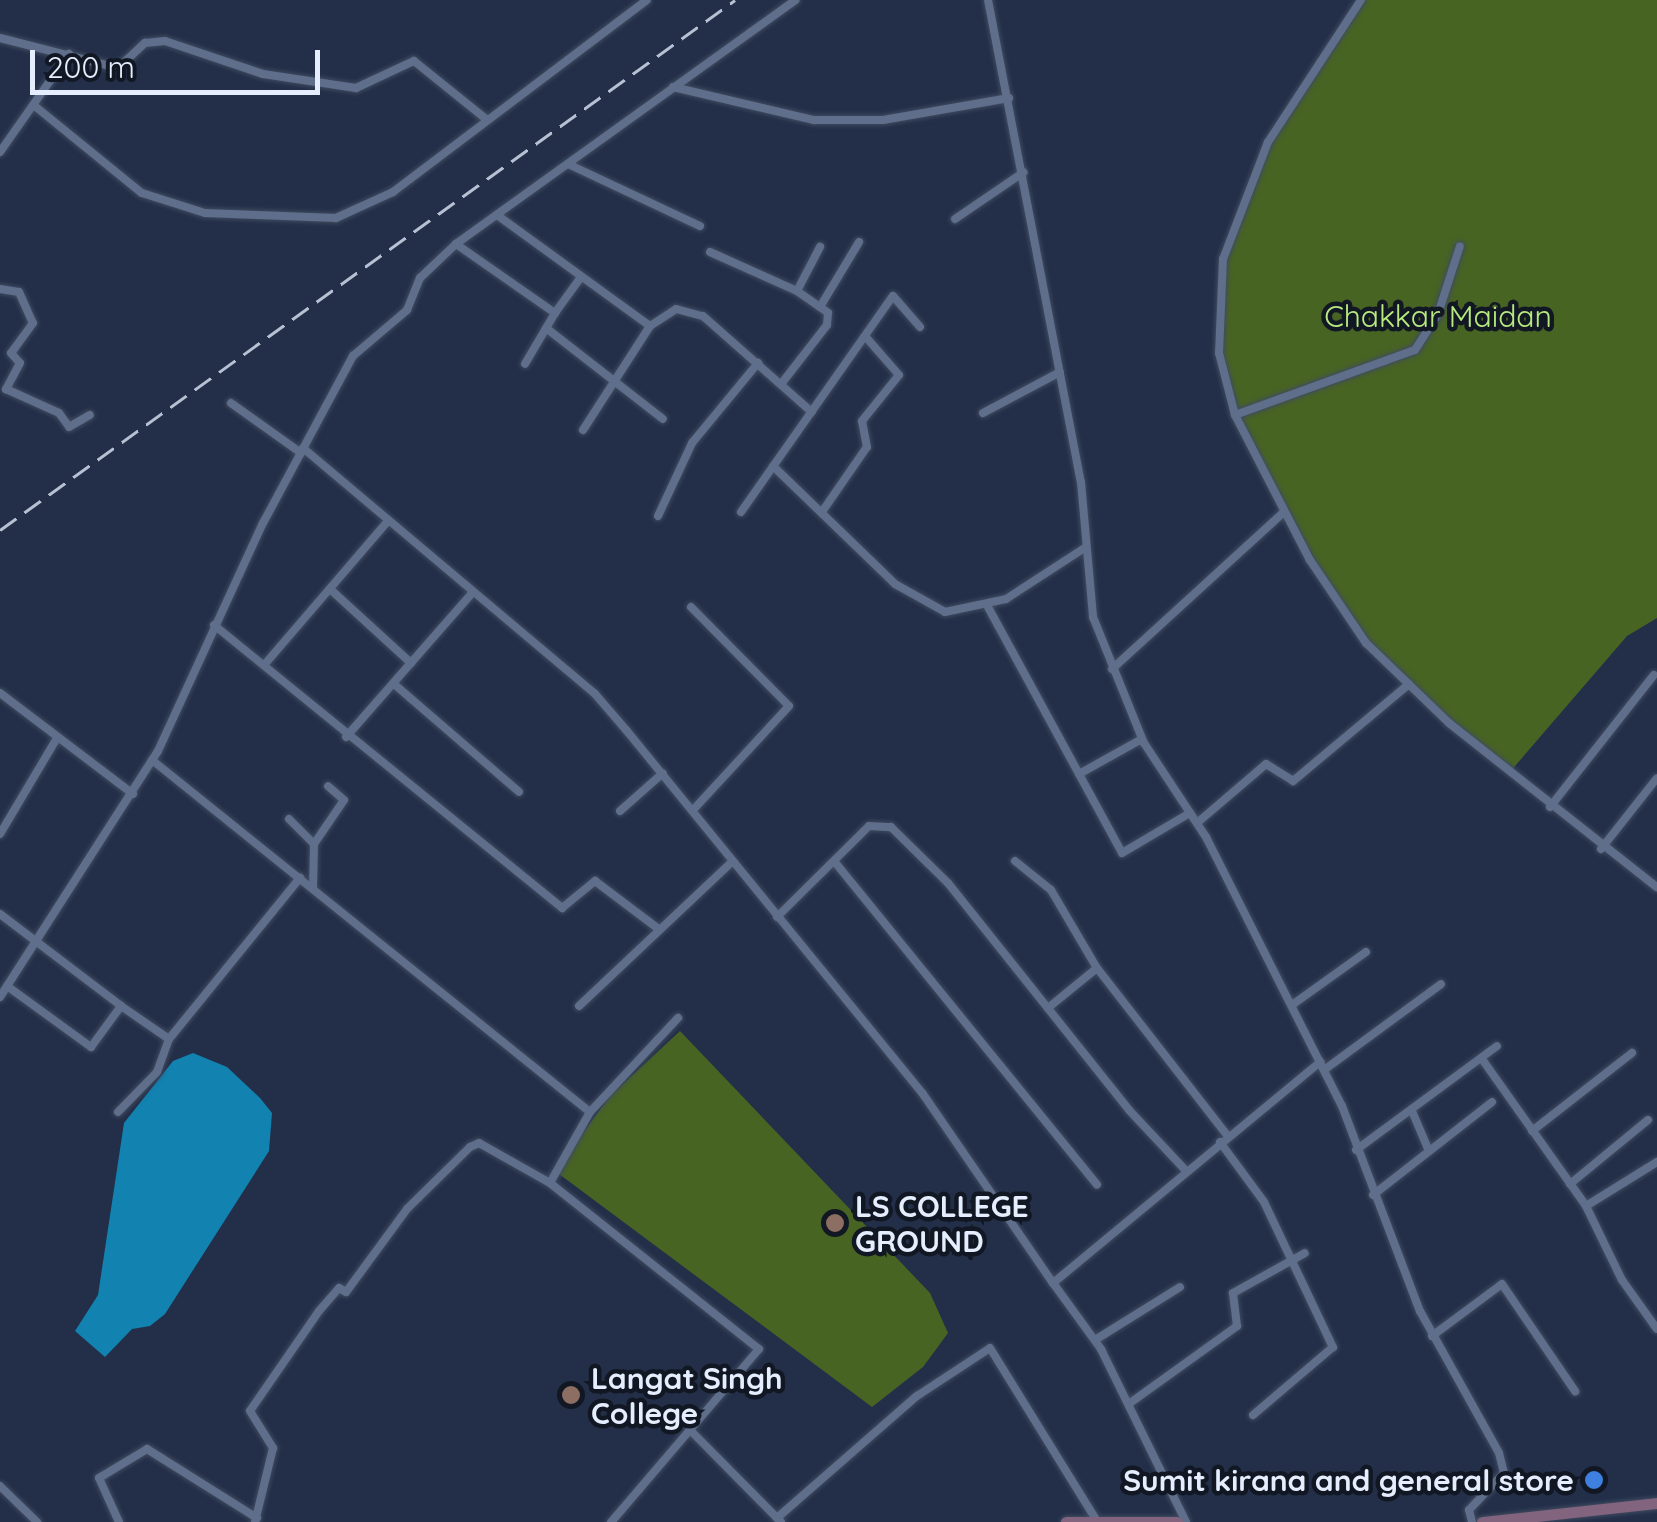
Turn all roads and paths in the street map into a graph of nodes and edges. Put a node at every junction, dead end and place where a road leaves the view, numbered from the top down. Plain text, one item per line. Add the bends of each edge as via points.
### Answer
1 (647, 0) edge
2 (796, 0) edge
3 (988, 0) edge
4 (1360, 0) edge
5 (0, 38) edge
6 (69, 54) junction
7 (674, 87) junction
8 (1009, 98) junction
9 (36, 107) junction
10 (486, 118) junction
11 (0, 152) edge
12 (568, 164) junction
13 (1024, 172) junction
14 (497, 215) junction
15 (954, 219) dead end
16 (700, 226) dead end
17 (860, 242) dead end
18 (456, 244) junction
19 (1460, 246) dead end
20 (820, 247) dead end
21 (710, 252) dead end
22 (581, 277) junction
23 (0, 289) edge
24 (798, 291) junction
25 (820, 306) junction
26 (555, 312) junction
27 (650, 326) junction
28 (920, 326) dead end
29 (546, 328) junction
30 (866, 338) junction
31 (525, 364) dead end
32 (758, 364) junction
33 (1060, 372) junction
34 (613, 380) junction
35 (781, 384) junction
36 (231, 403) dead end
37 (812, 412) junction
38 (983, 413) dead end
39 (90, 415) dead end
40 (1235, 415) junction
41 (663, 419) dead end
42 (582, 430) dead end
43 (302, 450) junction
44 (774, 466) junction
45 (824, 509) junction
46 (741, 512) dead end
47 (1284, 513) junction
48 (658, 516) dead end
49 (388, 521) junction
50 (1086, 547) junction
51 (330, 589) junction
52 (472, 593) junction
53 (691, 607) dead end
54 (988, 607) junction
55 (214, 625) junction
56 (411, 663) junction
57 (264, 664) junction
58 (1112, 669) junction
59 (1654, 675) dead end
60 (394, 684) junction
61 (1410, 684) junction
62 (0, 693) edge
63 (57, 738) junction
64 (346, 738) junction
65 (1142, 739) junction
66 (152, 760) junction
67 (664, 773) junction
68 (1078, 774) junction
69 (1657, 778) edge
70 (328, 786) dead end
71 (520, 792) dead end
72 (133, 794) junction
73 (1550, 807) junction
74 (693, 810) junction
75 (620, 811) dead end
76 (1190, 813) junction
77 (289, 819) dead end
78 (1196, 823) junction
79 (0, 834) edge
80 (314, 844) junction
81 (1601, 848) junction
82 (1016, 861) dead end
83 (834, 862) junction
84 (731, 863) junction
85 (300, 878) junction
86 (1657, 887) edge
87 (313, 888) junction
88 (0, 914) edge
89 (778, 917) junction
90 (660, 930) junction
91 (40, 940) junction
92 (1366, 952) dead end
93 (1097, 968) junction
94 (1441, 984) dead end
95 (7, 986) junction
96 (0, 997) edge
97 (1292, 1005) junction
98 (121, 1006) junction
99 (579, 1006) dead end
100 (1048, 1008) junction
101 (678, 1018) dead end
102 (168, 1039) junction
103 (1497, 1046) dead end
104 (1632, 1053) dead end
105 (1482, 1059) junction
106 (1322, 1066) junction
107 (1492, 1102) dead end
108 (1412, 1111) junction
109 (118, 1112) dead end
110 (590, 1112) junction
111 (1648, 1120) dead end
112 (1532, 1131) junction
113 (1224, 1138) junction
114 (1356, 1150) junction
115 (1428, 1151) junction
116 (1657, 1162) edge
117 (1186, 1171) junction
118 (550, 1183) junction
119 (1570, 1184) junction
120 (1097, 1185) dead end
121 (1373, 1196) junction
122 (1586, 1206) junction
123 (1305, 1253) dead end
124 (1291, 1257) junction
125 (1054, 1283) junction
126 (1180, 1287) dead end
127 (1657, 1329) edge
128 (1432, 1336) junction
129 (1095, 1340) junction
130 (1575, 1391) dead end
131 (1130, 1403) junction
132 (1254, 1415) dead end
133 (693, 1433) junction
134 (0, 1486) edge
135 (1657, 1503) edge
136 (1095, 1518) junction
137 (256, 1520) edge
138 (779, 1520) edge
139 (1512, 1520) edge
140 (38, 1522) edge
141 (119, 1522) edge
142 (611, 1522) edge
143 (1066, 1522) edge
144 (1176, 1522) edge
145 (1186, 1522) edge
146 (1472, 1522) edge
147 (1482, 1522) edge

1 - 10 street
2 - 7 street
3 - 8 street
4 - 40 street via 1268,142 1223,259 1218,353
5 - 6 street
6 - 9 street
6 - 10 street via 118,68 146,43 165,41 263,74 356,88 414,61
7 - 8 street via 814,120 884,120
7 - 12 street
8 - 13 street
9 - 10 street via 142,193 205,213 336,218 392,192
9 - 11 street
12 - 14 street
12 - 16 street
13 - 15 street
13 - 33 street
14 - 18 street
14 - 22 street
17 - 25 street
18 - 26 street
18 - 43 street via 420,278 407,310 353,356
19 - 40 street via 1438,314 1415,350
20 - 24 street
21 - 24 street
22 - 26 street
22 - 27 street
23 - 39 street via 19,292 33,323 10,354 20,363 6,389 58,413 69,427
24 - 25 street
25 - 35 street via 827,325
26 - 29 street
27 - 32 street via 676,309 693,312
27 - 34 street
28 - 30 street via 893,296
29 - 31 street
29 - 34 street
30 - 37 street
30 - 45 street via 899,375 862,421 867,447
32 - 35 street
32 - 48 street via 692,443
33 - 38 street
33 - 50 street
34 - 41 street
34 - 42 street
35 - 37 street
36 - 43 street
37 - 44 street
40 - 47 street
43 - 49 street
43 - 55 street
44 - 45 street
44 - 46 street
45 - 54 street via 884,575 922,604 946,612
47 - 58 street
47 - 61 street via 1366,642
49 - 51 street
49 - 52 street
50 - 54 street
50 - 58 street via 1093,616
51 - 56 street
51 - 57 street
52 - 56 street
52 - 67 street via 594,694
53 - 74 street via 789,706
54 - 68 street
55 - 57 street
55 - 66 street
56 - 60 street
57 - 64 street
58 - 65 street
59 - 73 street
60 - 64 street
60 - 71 street
61 - 73 street
61 - 78 street via 1293,781 1266,764
62 - 63 street
63 - 72 street
63 - 79 street
64 - 90 street via 562,908 596,881
65 - 68 street
65 - 76 street
66 - 72 street
66 - 85 street
67 - 74 street
67 - 75 street
68 - 76 street via 1122,853
69 - 81 street
70 - 80 street via 344,800
72 - 91 street
73 - 81 street
74 - 84 street
76 - 78 street
77 - 80 street
78 - 97 street
80 - 87 street
81 - 86 street
82 - 93 street via 1051,890
83 - 89 street
83 - 100 street via 870,826 891,828 948,884
83 - 120 street
84 - 89 street
84 - 90 street
85 - 87 street
85 - 102 street
87 - 110 street
88 - 91 street
89 - 125 street via 923,1094
90 - 99 street
91 - 95 street
91 - 98 street
92 - 97 street
93 - 100 street
93 - 113 street
94 - 106 street
95 - 96 street
95 - 98 street via 91,1047
97 - 106 street
98 - 102 street
100 - 117 street
101 - 110 street
102 - 109 street via 157,1072
103 - 105 street
104 - 112 street
105 - 108 street
105 - 112 street
106 - 113 street
106 - 114 street
107 - 115 street
108 - 114 street
108 - 115 street
110 - 118 street
111 - 119 street
112 - 119 street
113 - 117 street
113 - 124 street
114 - 121 street
115 - 121 street
116 - 122 street
117 - 125 street
118 - 133 street via 759,1349
118 - 137 street via 480,1143 407,1208 346,1292 339,1288 319,1311 250,1411 273,1448
119 - 122 street
121 - 128 street
122 - 127 street via 1622,1280
123 - 124 street
124 - 131 street via 1234,1293 1237,1326
124 - 132 street via 1333,1347
125 - 129 street
126 - 129 street
128 - 130 street via 1502,1284
128 - 146 street via 1504,1473 1469,1510
129 - 131 street
131 - 145 street
133 - 138 street
133 - 142 street
134 - 140 street
135 - 139 main road
136 - 138 street via 990,1348 917,1396
136 - 143 main road
136 - 144 main road
137 - 141 street via 147,1449 100,1478
139 - 147 main road

